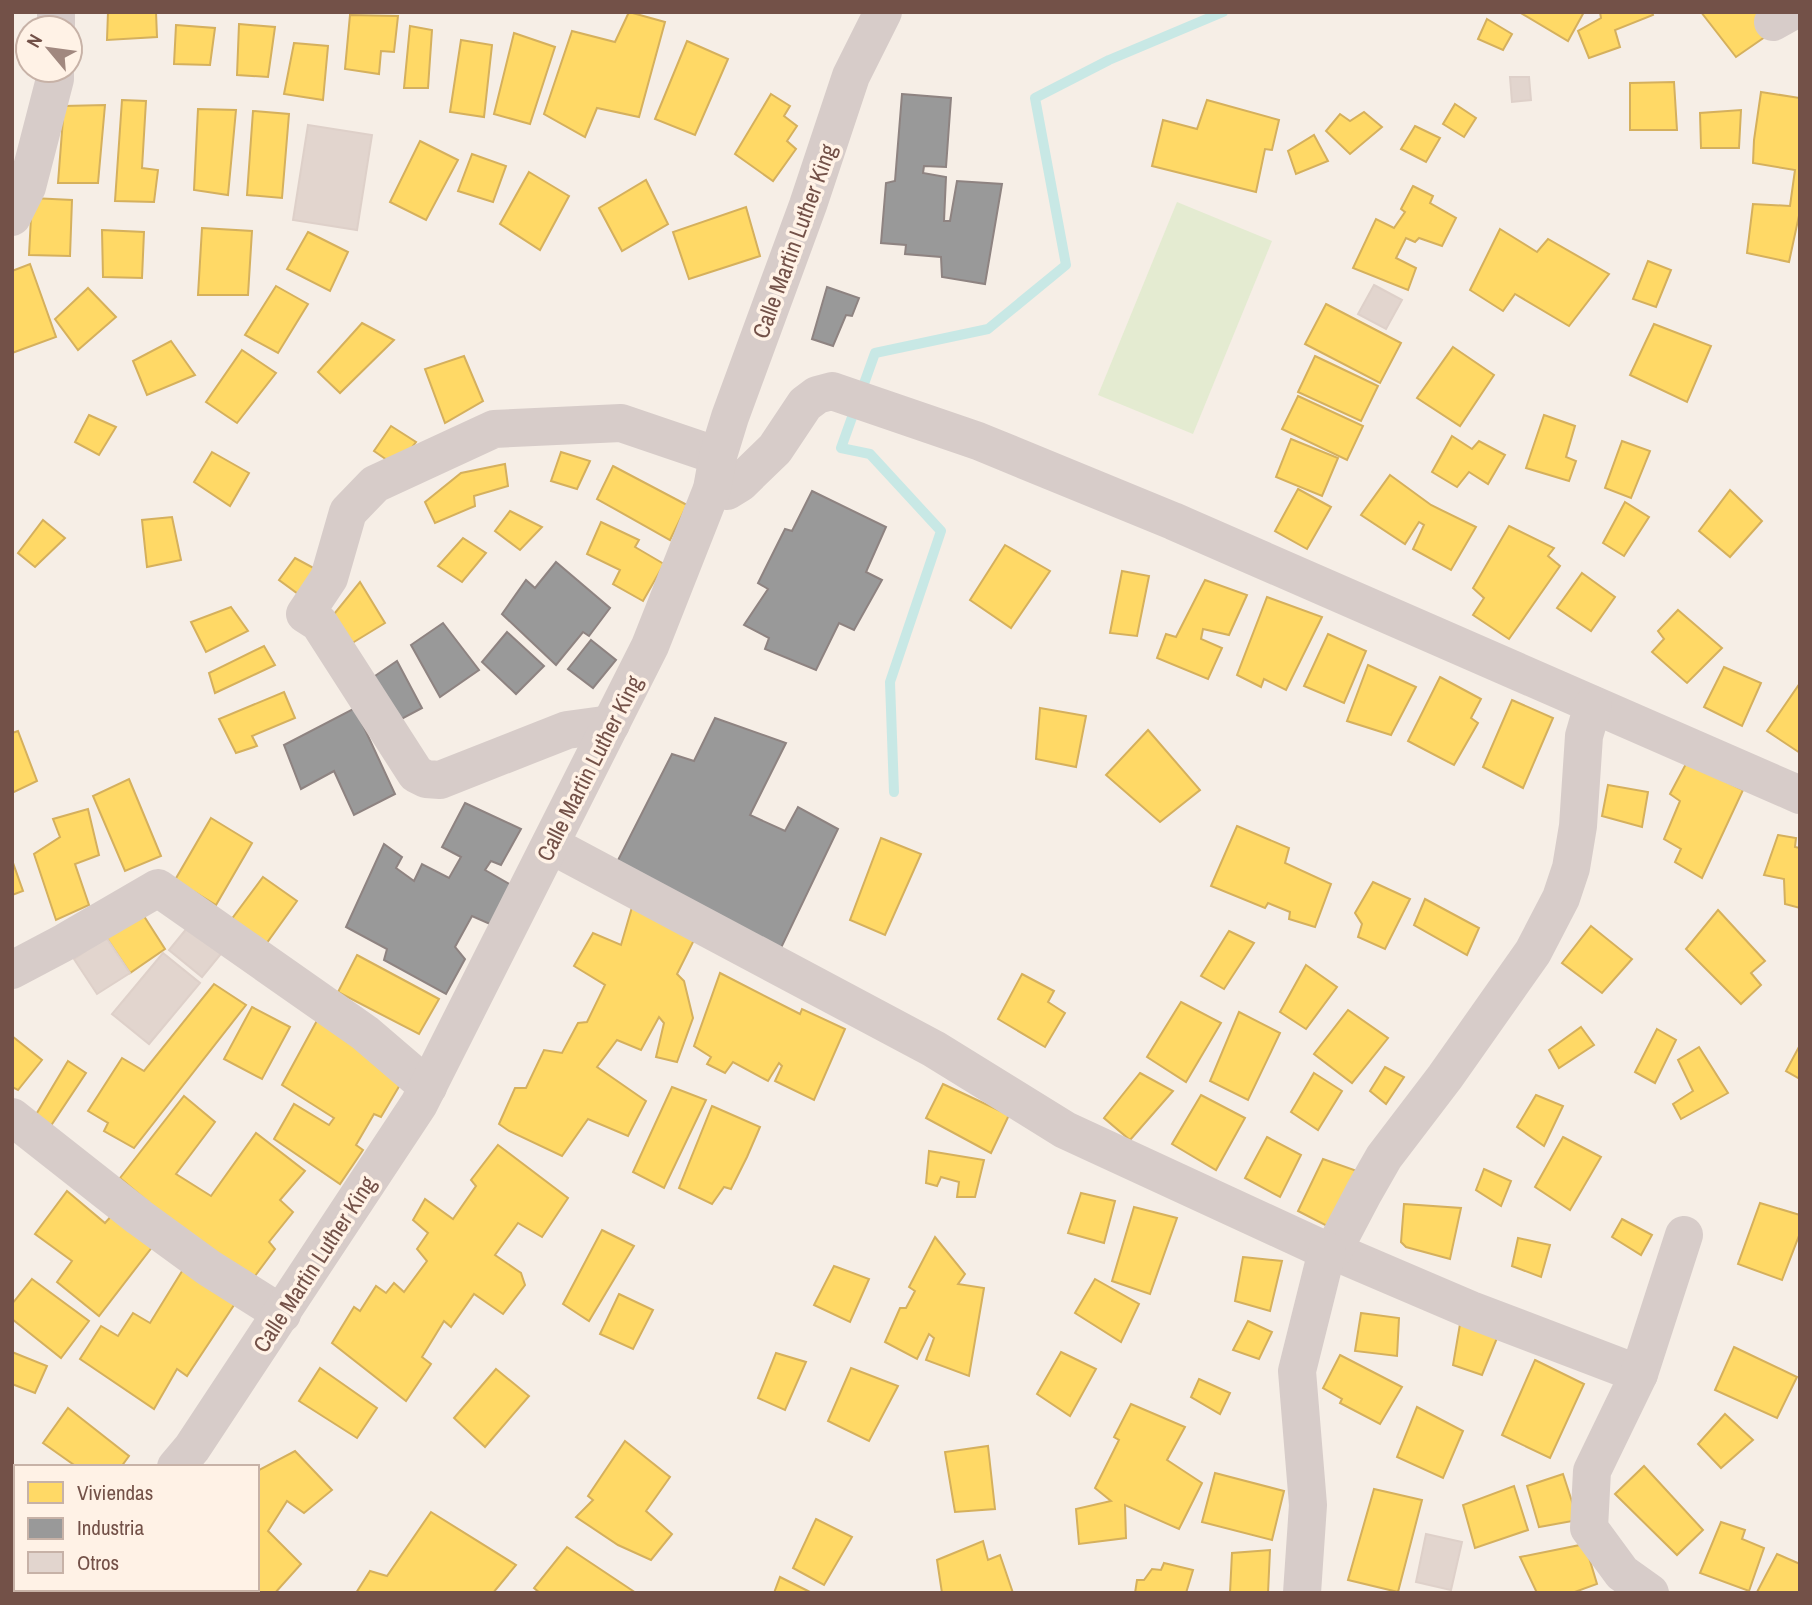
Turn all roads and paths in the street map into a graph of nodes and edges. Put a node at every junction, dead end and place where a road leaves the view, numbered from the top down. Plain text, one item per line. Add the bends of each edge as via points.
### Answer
1 (883, 12) edge
2 (54, 84) edge
3 (12, 218) edge
4 (715, 473) junction
5 (1593, 705) junction
6 (611, 724) junction
7 (1800, 795) edge
8 (551, 845) junction
9 (12, 970) edge
10 (428, 1087) junction
11 (12, 1117) edge
12 (1684, 1235) dead end
13 (1330, 1251) junction
14 (282, 1314) junction
15 (1639, 1374) junction
16 (178, 1465) edge
17 (1302, 1593) edge
18 (1650, 1593) edge

1 - 4 street, Calle Martin Luther King via 851,76 730,417
2 - 3 street via 27,187
4 - 5 street via 727,491 740,483 775,449 805,404 832,391 978,441 1172,521
4 - 6 street, Calle Martin Luther King via 650,646
4 - 6 street via 621,423 494,429 375,484 348,512 330,578 305,614 319,623 416,774 426,779 440,780 567,730
5 - 7 street
5 - 13 street via 1584,736 1578,826 1561,898 1526,961 1384,1157
6 - 8 street, Calle Martin Luther King
8 - 10 street, Calle Martin Luther King
8 - 13 street via 934,1049 1065,1130
9 - 10 street via 158,888 365,1033
10 - 14 street, Calle Martin Luther King
11 - 14 street via 139,1217
12 - 15 street
13 - 15 street
13 - 17 street via 1297,1371 1308,1505
14 - 16 street, Calle Martin Luther King
15 - 18 street via 1592,1471 1589,1528 1622,1573

